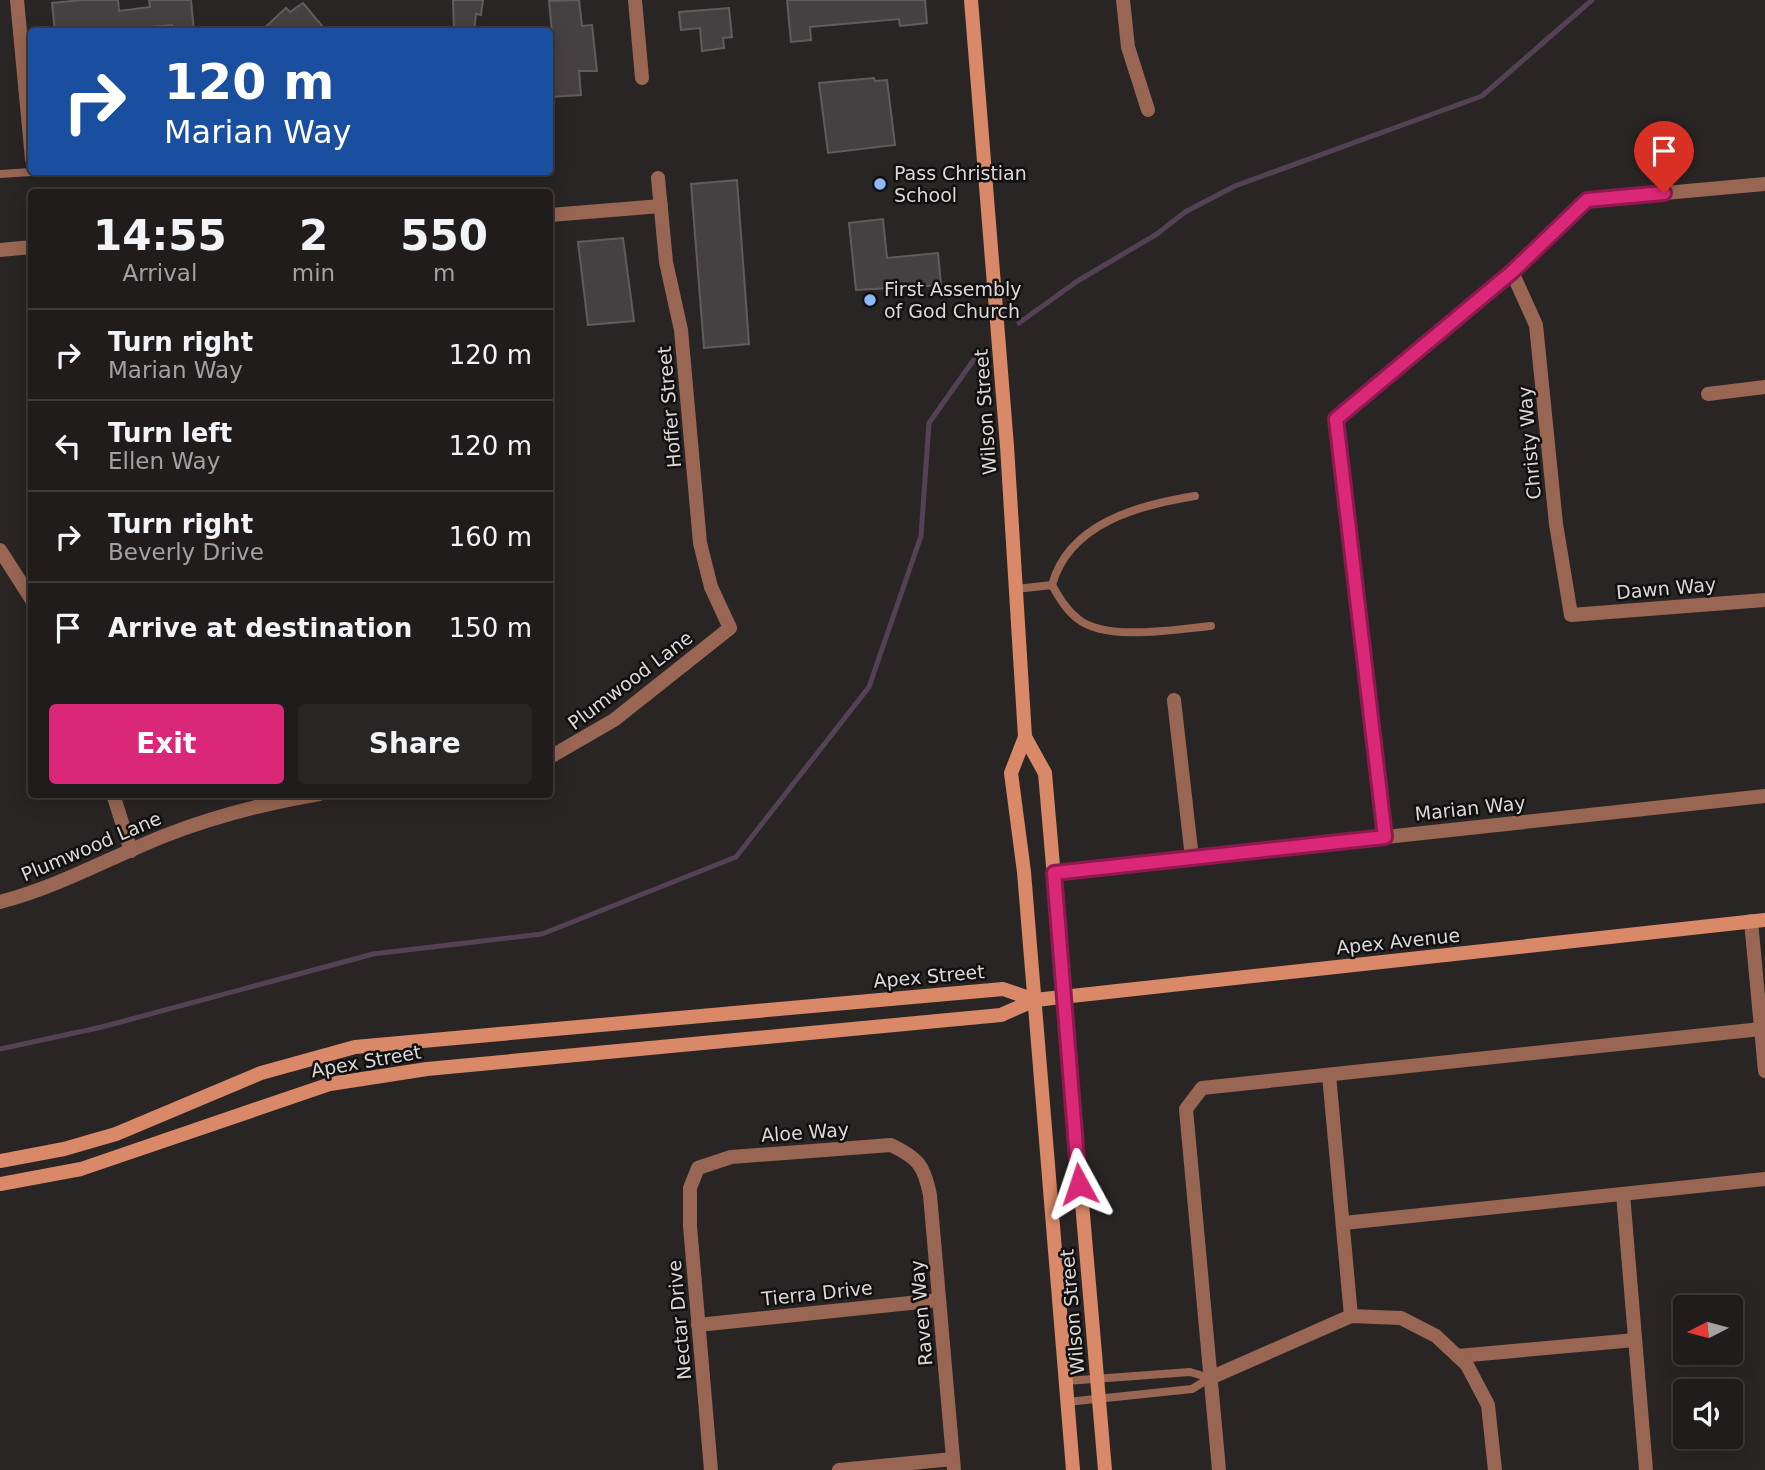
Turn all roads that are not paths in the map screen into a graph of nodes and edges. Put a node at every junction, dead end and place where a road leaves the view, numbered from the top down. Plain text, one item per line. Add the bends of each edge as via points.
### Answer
1 (17, 0) edge
2 (635, 0) edge
3 (971, 0) edge
4 (1123, 0) edge
5 (642, 78) dead end
6 (1148, 110) dead end
7 (28, 117) edge
8 (28, 172) edge
9 (0, 174) edge
10 (658, 178) dead end
11 (1765, 184) edge
12 (661, 206) junction
13 (553, 215) edge
14 (28, 247) edge
15 (0, 250) edge
16 (1512, 272) junction
17 (1765, 387) edge
18 (1708, 394) dead end
19 (1195, 496) dead end
20 (0, 550) edge
21 (1052, 585) junction
22 (1016, 589) junction
23 (28, 594) edge
24 (1765, 600) edge
25 (1571, 615) joint
26 (1211, 626) dead end
27 (730, 628) joint
28 (1174, 700) dead end
29 (1025, 737) junction
30 (553, 755) edge
31 (1765, 796) edge
32 (114, 798) edge
33 (301, 798) edge
34 (1385, 837) junction
35 (131, 851) junction
36 (1192, 858) junction
37 (1054, 873) junction
38 (0, 902) edge
39 (1758, 921) edge
40 (1063, 997) junction
41 (1035, 1000) junction
42 (1761, 1029) junction
43 (1765, 1071) edge
44 (1329, 1075) junction
45 (914, 1156) joint
46 (0, 1161) edge
47 (698, 1168) joint
48 (1765, 1180) edge
49 (0, 1184) edge
50 (1623, 1194) junction
51 (1344, 1223) junction
52 (939, 1300) junction
53 (1351, 1316) junction
54 (698, 1325) junction
55 (1635, 1340) junction
56 (1458, 1356) junction
57 (1098, 1378) junction
58 (1210, 1378) junction
59 (1066, 1381) junction
60 (1099, 1398) junction
61 (1068, 1402) junction
62 (954, 1464) edge
63 (711, 1470) edge
64 (839, 1470) edge
65 (1073, 1470) edge
66 (1105, 1470) edge
67 (1219, 1470) edge
68 (1495, 1470) edge
69 (1646, 1470) edge

1 - 7 street
2 - 5 street
3 - 22 main road, Wilson Street
4 - 6 street via 1128,47
8 - 9 lane
10 - 12 street, Hoffer Street
11 - 16 street via 1587,200
12 - 13 street
12 - 27 street, Hoffer Street via 666,262 681,330 700,543 711,587
14 - 15 street
16 - 25 street, Christy Way via 1536,325 1556,524
16 - 34 street via 1336,419
17 - 18 street
19 - 21 lane via 1149,503 1109,520 1063,558
20 - 23 street
21 - 22 lane
21 - 26 lane via 1080,621 1107,630 1150,632
22 - 29 main road, Wilson Street
24 - 25 street, Dawn Way
27 - 30 street, Plumwood Lane via 614,720
28 - 36 street
29 - 37 main road, Wilson Street via 1045,773
29 - 41 main road, Wilson Street via 1012,773
31 - 34 street, Marian Way
32 - 35 street
33 - 35 street, Plumwood Lane via 224,815
34 - 36 street, Marian Way
35 - 38 street, Plumwood Lane via 61,883
36 - 37 street, Marian Way
37 - 40 main road, Wilson Street
39 - 40 main road, Apex Avenue
39 - 42 street
40 - 41 main road, Apex Avenue
40 - 57 main road, Wilson Street
41 - 46 main road, Apex Street via 1003,989 355,1046 261,1073 116,1134
41 - 49 main road, Apex Street via 1001,1015 427,1069 339,1082 81,1169
41 - 59 main road, Wilson Street
42 - 43 street
42 - 44 street
44 - 51 street
44 - 58 street via 1202,1088 1186,1109
45 - 47 street, Aloe Way via 891,1145 731,1157
45 - 52 street, Raven Way via 926,1174 930,1195
47 - 54 street, Nectar Drive via 690,1188 690,1226
48 - 50 street
50 - 51 street
50 - 55 street
51 - 53 street
52 - 54 street, Tierra Drive
52 - 62 street, Raven Way
53 - 56 street via 1401,1318 1436,1336
53 - 58 street
54 - 63 street, Nectar Drive
55 - 56 street
55 - 69 street
56 - 68 street via 1488,1405
57 - 58 lane via 1190,1372
57 - 59 lane
57 - 60 main road, Wilson Street
58 - 60 lane via 1192,1389
58 - 67 street
59 - 61 main road, Wilson Street
60 - 61 lane
60 - 66 main road, Wilson Street
61 - 65 main road, Wilson Street
62 - 64 street

